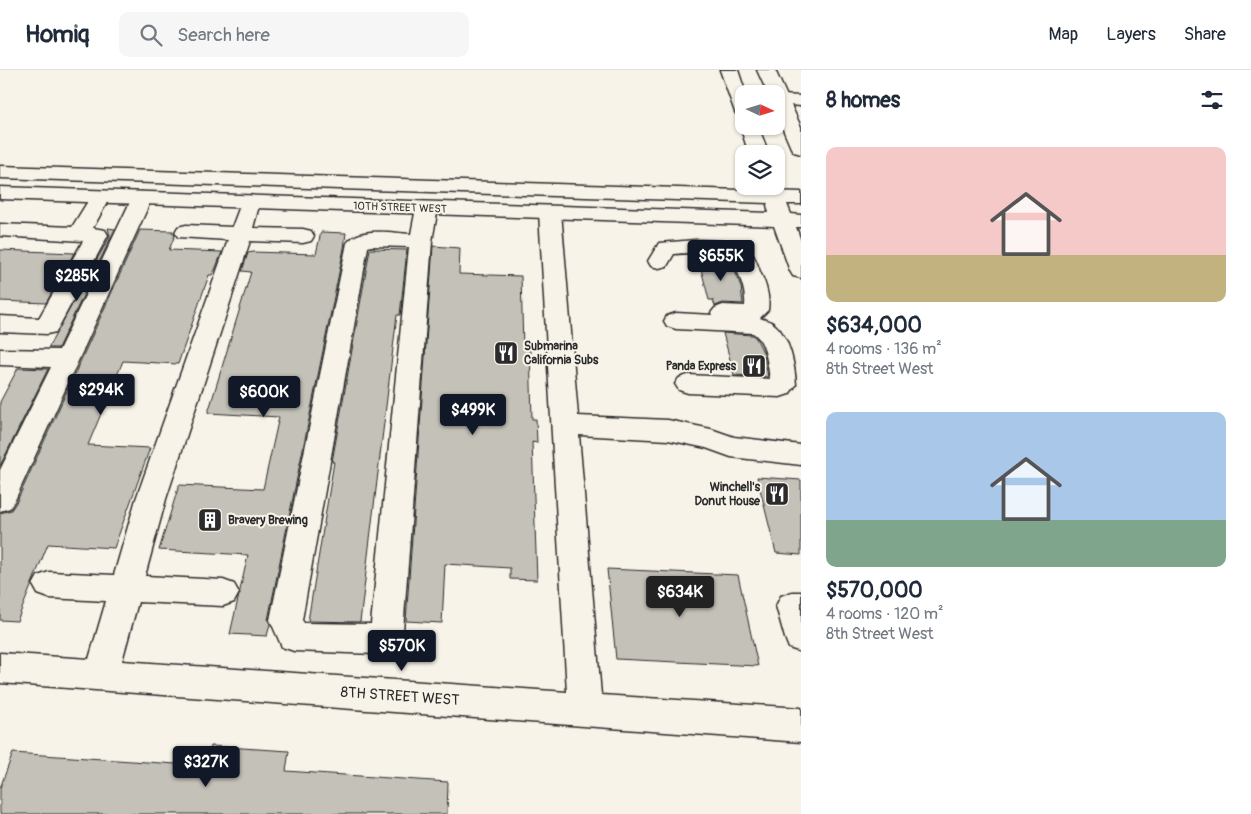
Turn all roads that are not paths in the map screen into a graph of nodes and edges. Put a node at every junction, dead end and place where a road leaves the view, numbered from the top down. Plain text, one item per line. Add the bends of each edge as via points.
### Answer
1 (728, 70) edge
2 (766, 70) edge
3 (773, 85) edge
4 (735, 88) edge
5 (785, 100) edge
6 (801, 101) edge
7 (785, 111) edge
8 (801, 148) edge
9 (0, 172) edge
10 (735, 191) edge
11 (0, 193) edge
12 (775, 195) edge
13 (785, 195) edge
14 (100, 197) junction
15 (142, 198) junction
16 (801, 198) edge
17 (250, 202) junction
18 (427, 208) junction
19 (550, 212) junction
20 (791, 220) edge
21 (0, 230) edge
22 (186, 232) dead end
23 (79, 234) junction
24 (241, 234) junction
25 (303, 236) dead end
26 (421, 241) junction
27 (659, 261) dead end
28 (801, 271) edge
29 (0, 324) edge
30 (0, 357) edge
31 (68, 359) junction
32 (688, 384) dead end
33 (564, 425) junction
34 (801, 455) edge
35 (0, 500) edge
36 (49, 585) dead end
37 (126, 588) junction
38 (223, 593) dead end
39 (801, 606) edge
40 (801, 638) edge
41 (0, 668) edge
42 (101, 675) junction
43 (585, 710) junction
44 (801, 725) edge

1 - 4 main road
2 - 3 main road
5 - 6 main road
7 - 8 main road
9 - 10 main road, 10TH STREET WEST via 244,181
11 - 14 main road, 10TH STREET WEST
12 - 20 main road
13 - 16 main road, 10TH STREET WEST
14 - 15 main road, 10TH STREET WEST
14 - 23 main road
15 - 17 main road, 10TH STREET WEST
15 - 31 main road
17 - 18 main road, 10TH STREET WEST
17 - 24 main road
18 - 19 main road, 10TH STREET WEST
18 - 26 main road
19 - 20 main road, 10TH STREET WEST
19 - 33 main road
20 - 28 main road
21 - 23 main road
22 - 24 main road
23 - 29 main road via 96,235 47,326
24 - 25 main road
24 - 37 main road via 151,499
26 - 26 main road via 387,631 375,640 294,637 286,620 358,243 368,239
27 - 32 main road via 668,248 688,247 729,251 742,257 758,302 756,310 750,314 675,316 763,327 769,333 783,371 780,388
30 - 31 main road
31 - 35 main road
33 - 34 main road via 668,430 711,439 731,447
33 - 43 main road
36 - 37 main road
37 - 38 main road
37 - 42 main road
39 - 40 main road via 792,606
41 - 42 main road, 8TH STREET WEST
42 - 43 main road, 8TH STREET WEST
43 - 44 main road, 8TH STREET WEST

